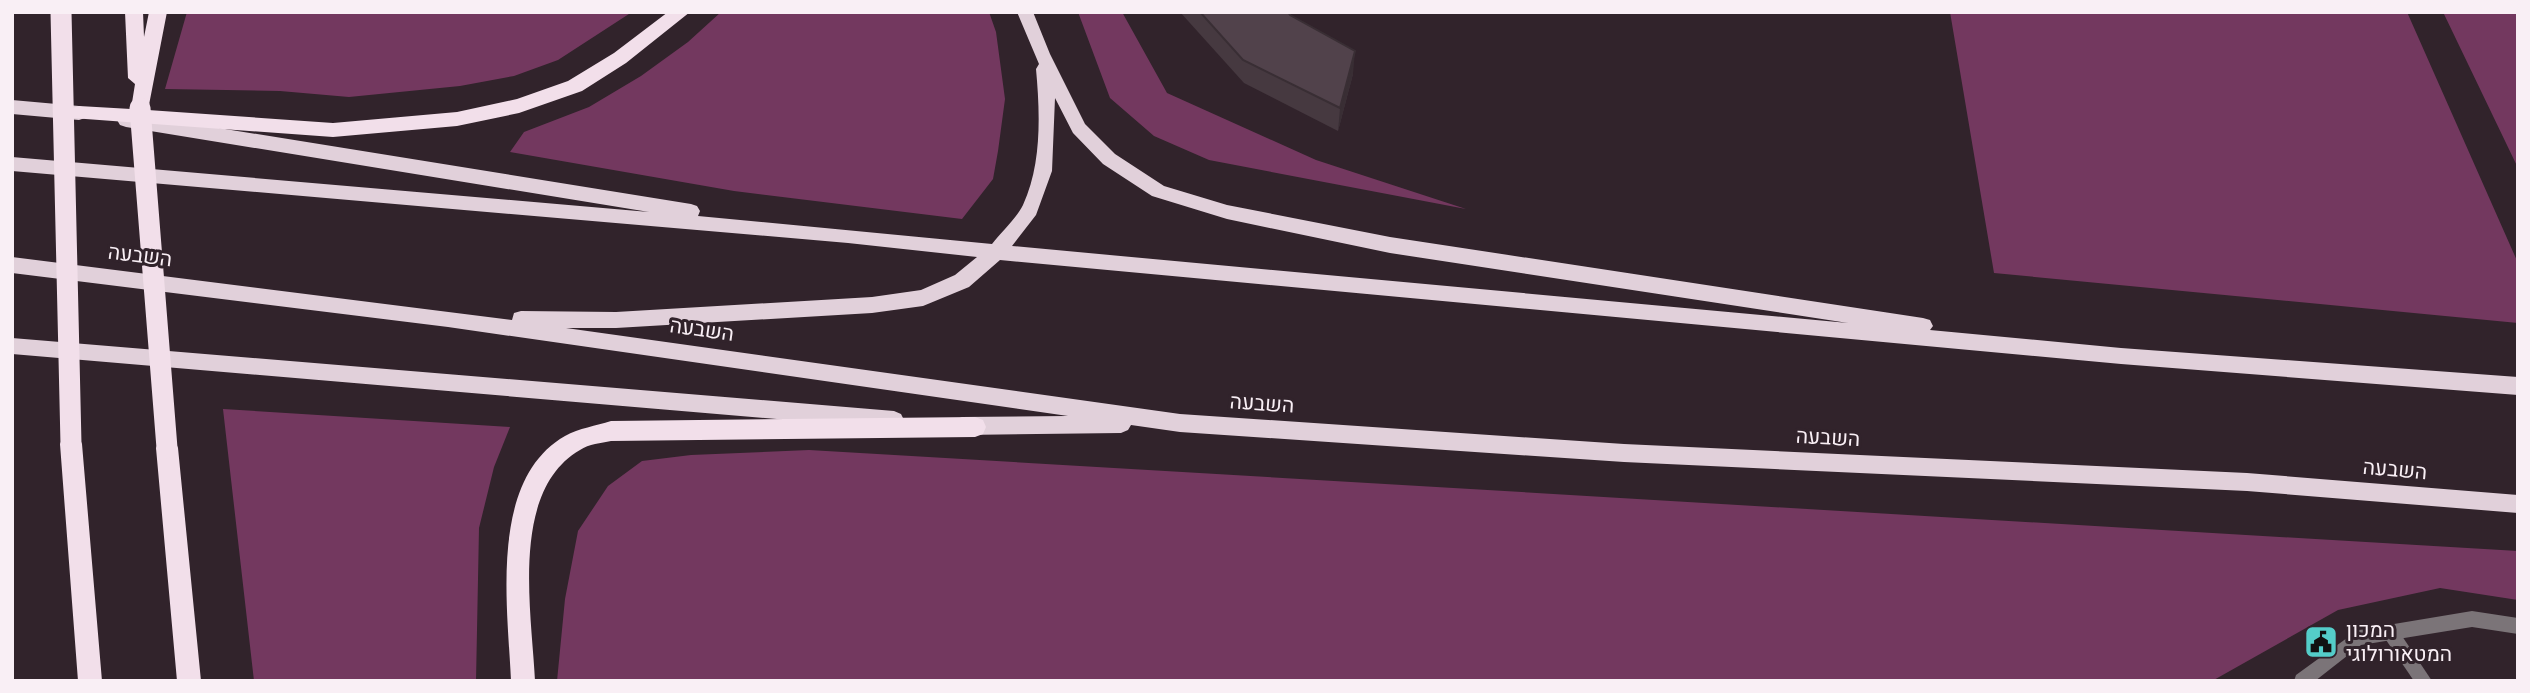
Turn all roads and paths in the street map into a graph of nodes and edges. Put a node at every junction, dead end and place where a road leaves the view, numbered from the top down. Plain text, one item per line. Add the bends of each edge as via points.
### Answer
1 (61, 12) edge
2 (134, 12) edge
3 (681, 12) edge
4 (1025, 12) edge
5 (158, 13) edge
6 (1042, 54) junction
7 (12, 107) edge
8 (140, 108) junction
9 (79, 113) junction
10 (12, 164) edge
11 (848, 236) junction
12 (996, 252) junction
13 (12, 265) edge
14 (448, 319) junction
15 (12, 346) edge
16 (2121, 356) junction
17 (2518, 386) edge
18 (1180, 423) junction
19 (975, 427) junction
20 (2518, 504) edge
21 (2518, 626) edge
22 (2390, 632) junction
23 (90, 681) edge
24 (189, 681) edge
25 (523, 681) edge
26 (2302, 681) edge
27 (2424, 681) edge

1 - 23 highway, bridge via 71,444
2 - 8 highway
3 - 9 highway via 575,86 519,106 457,119 333,130
4 - 6 highway
5 - 8 highway
6 - 12 highway via 1048,109 1043,171 1030,209
6 - 16 highway via 1079,128 1109,159 1158,191 1227,212 1390,245
7 - 9 highway
8 - 24 highway, bridge
9 - 11 highway
10 - 11 highway
11 - 12 highway
12 - 14 highway via 962,281 923,298 872,305 616,320
12 - 16 highway
13 - 14 highway, השבעה
14 - 18 highway, השבעה
15 - 19 highway
16 - 17 highway
18 - 19 highway
18 - 20 highway, השבעה via 1624,453 2248,482
19 - 25 highway via 622,431 571,443 544,467 529,494 518,542
21 - 22 street via 2472,619
22 - 26 street via 2358,638
22 - 27 street

